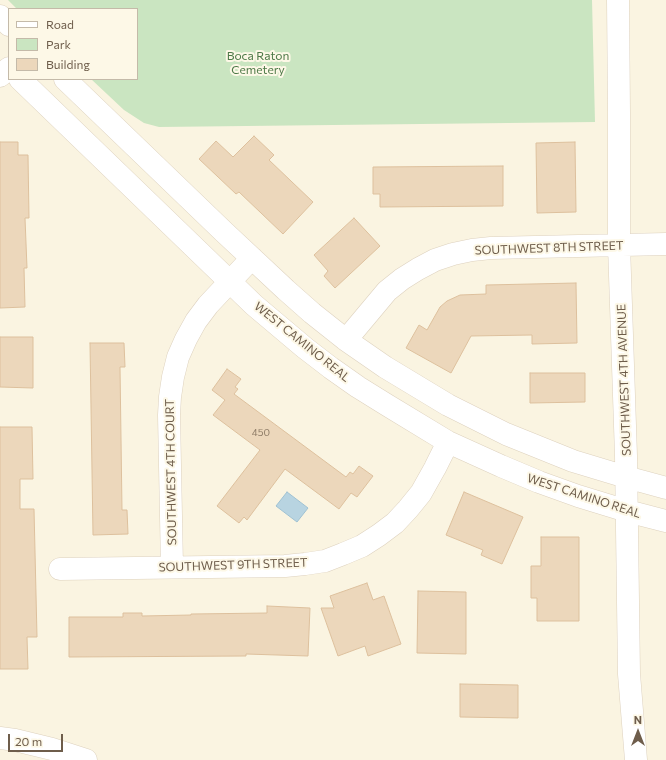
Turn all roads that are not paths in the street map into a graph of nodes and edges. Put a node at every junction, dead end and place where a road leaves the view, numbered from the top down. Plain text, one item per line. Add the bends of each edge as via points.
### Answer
1 (618, 0) edge
2 (0, 16) edge
3 (8, 24) edge
4 (0, 60) edge
5 (8, 67) edge
6 (8, 69) edge
7 (0, 76) edge
8 (21, 80) edge
9 (66, 80) edge
10 (666, 244) edge
11 (619, 245) junction
12 (252, 258) junction
13 (230, 281) junction
14 (346, 340) junction
15 (448, 442) junction
16 (626, 477) junction
17 (666, 488) edge
18 (627, 511) junction
19 (666, 521) edge
20 (172, 567) junction
21 (60, 569) dead end
22 (0, 738) edge
23 (86, 760) edge
24 (636, 760) edge

1 - 11 street, SOUTHWEST 4TH AVENUE
2 - 3 street
4 - 5 street
6 - 7 street
8 - 13 street, WEST CAMINO REAL
9 - 12 street
10 - 11 street, SOUTHWEST 8TH STREET
11 - 14 street, SOUTHWEST 8TH STREET via 496,248 472,250 435,260 418,268 387,291
11 - 16 street, SOUTHWEST 4TH AVENUE
12 - 13 street, SOUTHWEST 4TH COURT
12 - 14 street via 312,313
13 - 15 street, WEST CAMINO REAL via 279,326 331,368
13 - 20 street, SOUTHWEST 4TH COURT via 196,321 178,357 173,377 170,397
14 - 16 street via 415,386 506,434 573,461
15 - 18 street, WEST CAMINO REAL via 540,482
15 - 20 street, SOUTHWEST 9TH STREET via 421,492 408,509 379,535 356,549 324,560 285,566
16 - 17 street
16 - 18 street, SOUTHWEST 4TH AVENUE
18 - 19 street, WEST CAMINO REAL
18 - 24 street, SOUTHWEST 4TH AVENUE via 629,674
20 - 21 street, SOUTHWEST 9TH STREET
22 - 23 street via 52,749

